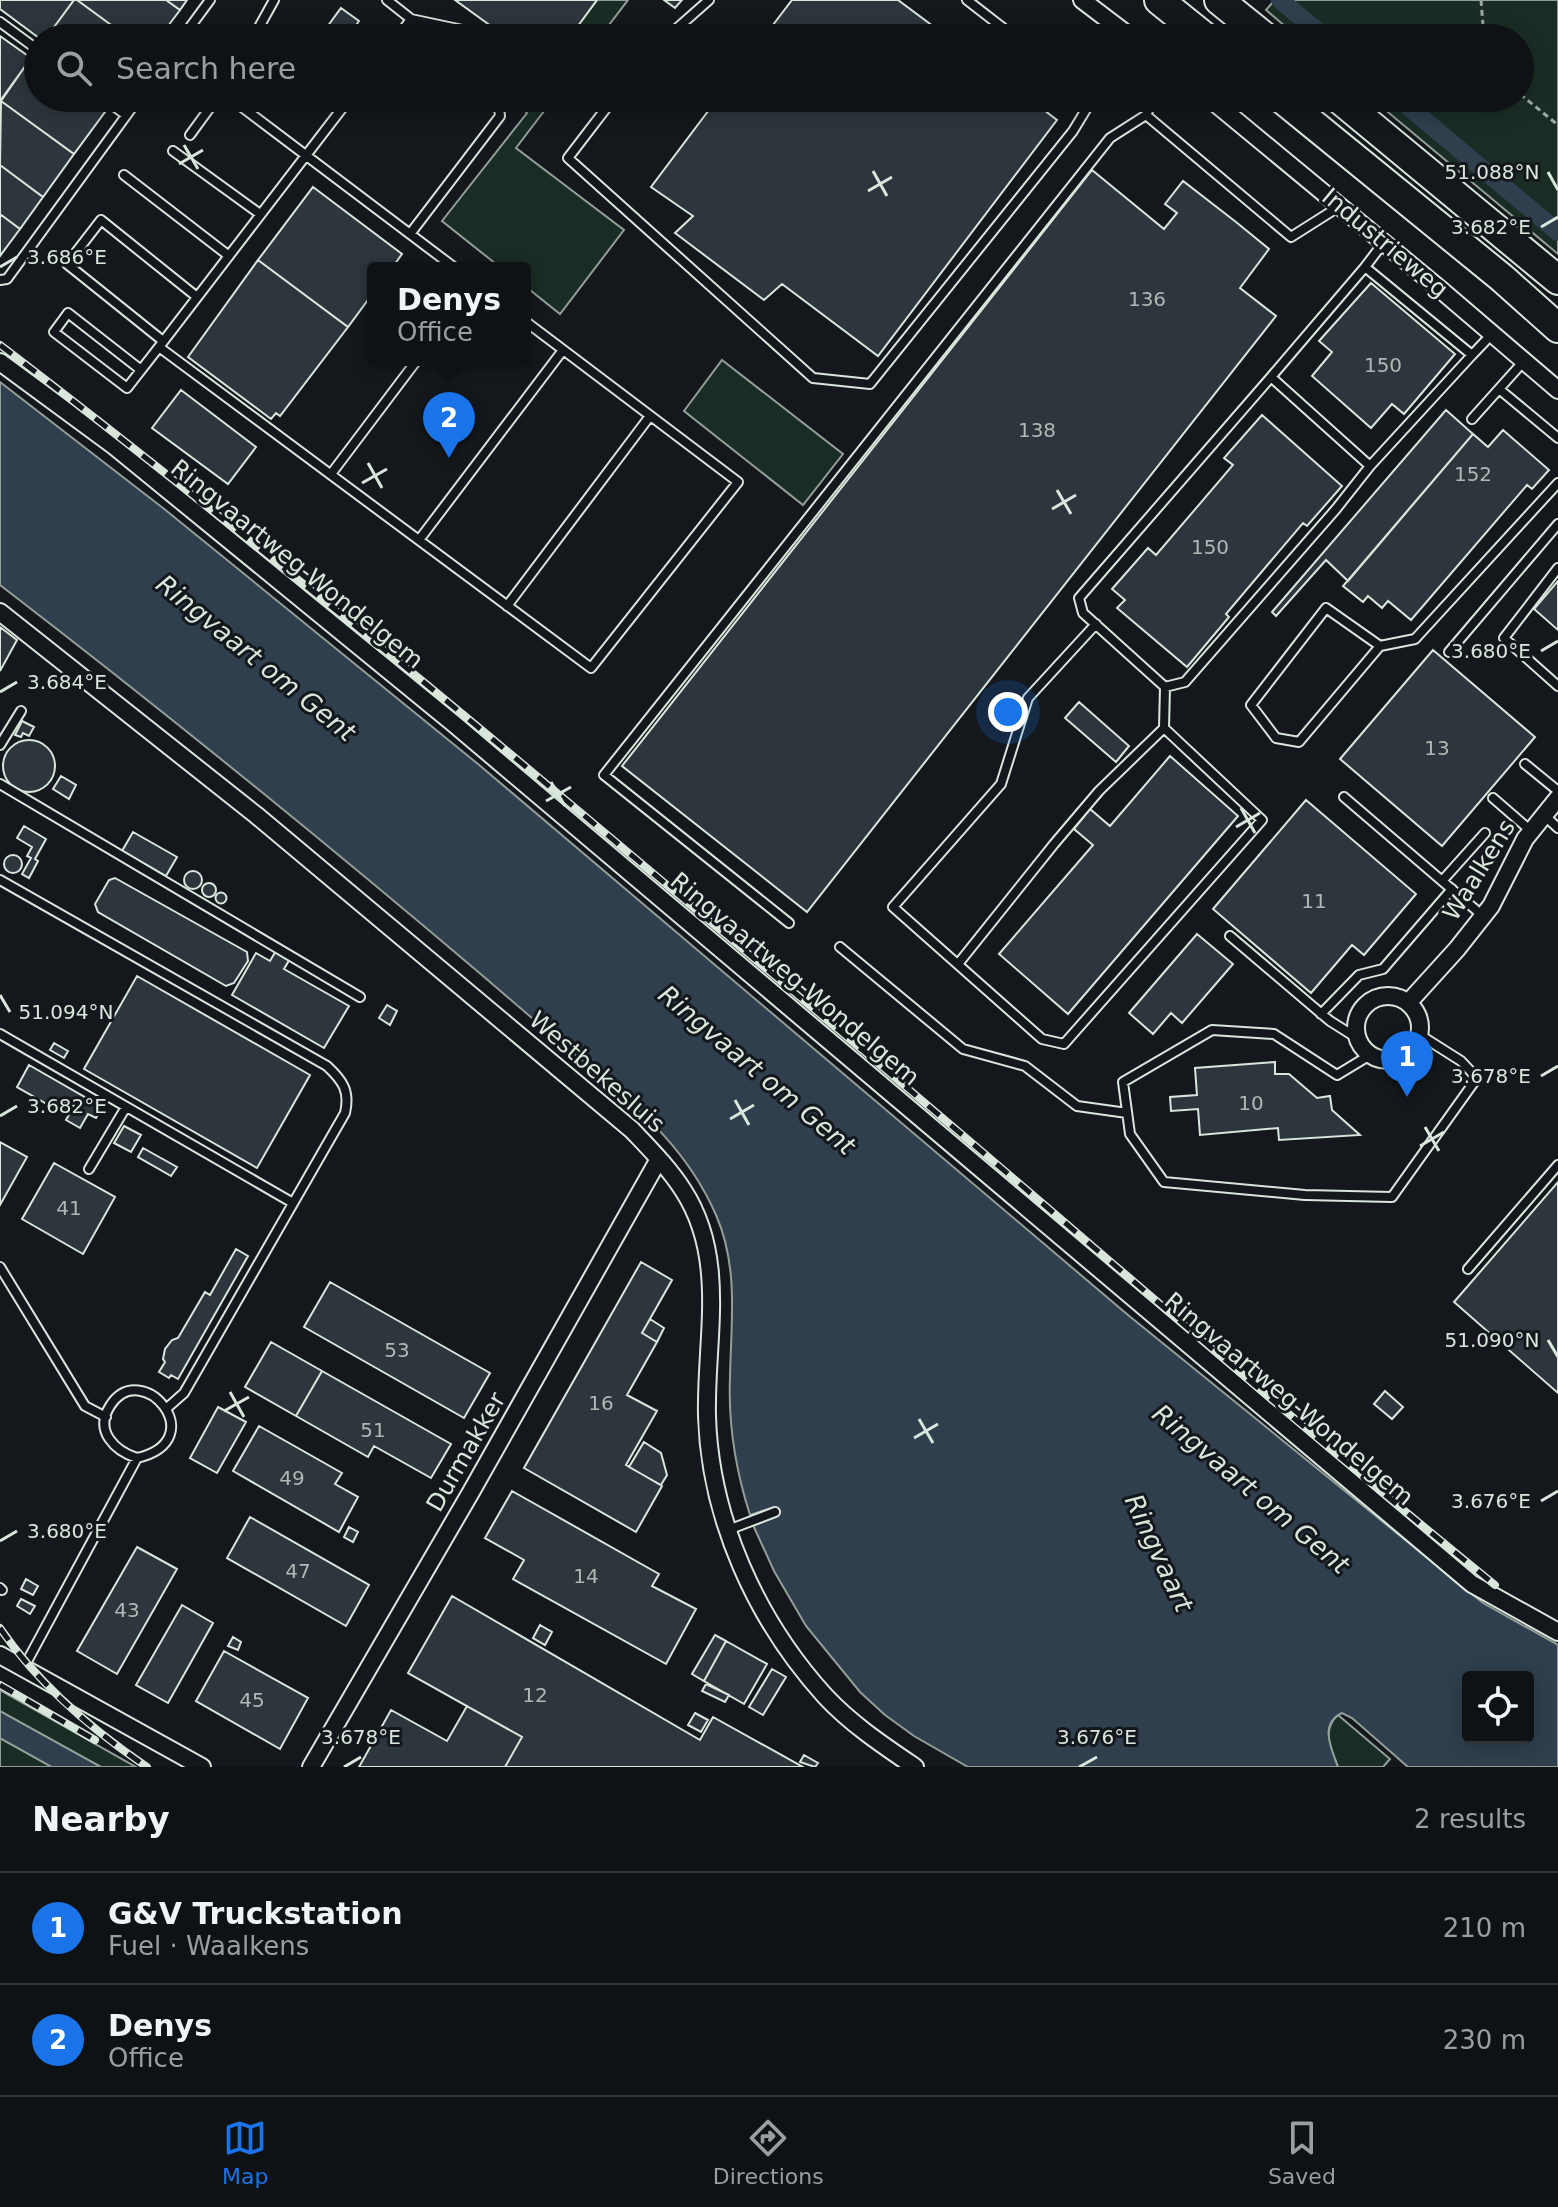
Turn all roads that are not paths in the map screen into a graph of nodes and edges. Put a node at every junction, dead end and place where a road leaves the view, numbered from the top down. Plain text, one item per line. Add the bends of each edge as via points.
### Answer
1 (210, 0) edge
2 (274, 0) edge
3 (387, 0) edge
4 (709, 0) edge
5 (967, 0) edge
6 (1082, 0) edge
7 (1159, 0) edge
8 (1219, 0) edge
9 (411, 19) junction
10 (0, 22) edge
11 (192, 24) edge
12 (261, 24) edge
13 (408, 24) edge
14 (435, 24) edge
15 (682, 24) edge
16 (998, 24) edge
17 (1114, 24) edge
18 (1189, 24) edge
19 (1249, 24) edge
20 (24, 40) edge
21 (122, 112) edge
22 (128, 112) edge
23 (207, 112) edge
24 (248, 112) edge
25 (339, 112) edge
26 (500, 112) edge
27 (603, 112) edge
28 (1085, 112) edge
29 (1147, 112) edge
30 (1226, 112) edge
31 (1298, 112) edge
32 (1355, 112) edge
33 (126, 115) junction
34 (1146, 115) junction
35 (190, 135) dead end
36 (173, 151) dead end
37 (305, 155) junction
38 (124, 175) dead end
39 (1340, 206) junction
40 (260, 214) junction
41 (410, 234) junction
42 (1384, 242) junction
43 (229, 256) junction
44 (447, 262) edge
45 (1365, 267) junction
46 (0, 280) edge
47 (1558, 280) edge
48 (197, 297) junction
49 (531, 326) edge
50 (1558, 328) edge
51 (1492, 333) junction
52 (161, 344) junction
53 (563, 350) junction
54 (1472, 355) junction
55 (1524, 361) junction
56 (0, 362) edge
57 (412, 366) edge
58 (141, 370) junction
59 (1271, 377) junction
60 (1499, 389) junction
61 (1558, 390) edge
62 (650, 416) junction
63 (1472, 419) dead end
64 (1558, 438) edge
65 (1370, 466) junction
66 (331, 474) junction
67 (1558, 483) edge
68 (1558, 524) edge
69 (419, 540) junction
70 (1558, 568) edge
71 (507, 606) junction
72 (0, 612) edge
73 (1096, 624) junction
74 (1380, 646) junction
75 (1449, 652) dead end
76 (1558, 686) edge
77 (1165, 687) junction
78 (21, 711) dead end
79 (1164, 728) junction
80 (0, 745) edge
81 (1525, 764) dead end
82 (0, 784) edge
83 (1558, 791) edge
84 (1344, 797) dead end
85 (1493, 798) dead end
86 (1558, 798) edge
87 (1544, 815) junction
88 (1558, 828) edge
89 (1531, 831) junction
90 (1485, 833) dead end
91 (0, 880) edge
92 (1442, 881) junction
93 (1452, 889) junction
94 (1483, 916) junction
95 (789, 923) dead end
96 (1230, 936) dead end
97 (840, 947) dead end
98 (958, 964) junction
99 (360, 997) dead end
100 (1408, 1003) junction
101 (1321, 1014) junction
102 (0, 1034) edge
103 (1420, 1035) junction
104 (1357, 1038) junction
105 (1370, 1055) junction
106 (126, 1107) junction
107 (1127, 1113) junction
108 (659, 1159) junction
109 (1558, 1165) edge
110 (89, 1169) dead end
111 (293, 1203) junction
112 (0, 1267) edge
113 (1468, 1269) dead end
114 (167, 1408) junction
115 (106, 1417) junction
116 (137, 1458) junction
117 (775, 1512) dead end
118 (727, 1530) junction
119 (1558, 1632) edge
120 (0, 1655) edge
121 (23, 1668) junction
122 (202, 1767) edge
123 (311, 1767) edge
124 (915, 1767) edge

1 - 11 lane
2 - 12 lane
3 - 9 lane
4 - 15 lane
5 - 16 lane
6 - 17 street
7 - 18 highway
8 - 19 highway
9 - 13 lane
9 - 14 lane
10 - 20 lane
21 - 33 lane
22 - 33 lane
23 - 35 lane
24 - 37 lane
25 - 37 lane
26 - 41 lane
27 - 28 lane via 568,158 813,378 870,384
29 - 34 lane
30 - 39 street, Industrieweg
31 - 50 highway, Industrieweg
32 - 47 highway
33 - 46 lane via 7,279
34 - 39 lane via 1291,237
34 - 95 lane via 1110,138 604,775
36 - 40 lane
37 - 40 lane
37 - 41 lane
38 - 43 lane
39 - 42 street, Industrieweg
40 - 43 lane
41 - 44 lane
42 - 45 lane
42 - 51 street, Industrieweg
43 - 48 lane
45 - 54 lane
45 - 59 lane
48 - 52 lane
48 - 52 lane via 101,220 67,264
49 - 53 lane
51 - 54 lane
51 - 55 street, Industrieweg
52 - 58 lane
52 - 66 lane
53 - 62 lane
53 - 69 lane
54 - 65 lane
55 - 60 lane
55 - 61 street, Industrieweg
56 - 119 street, Ringvaartweg-Wondelgem via 114,446 453,723 1472,1584
57 - 66 lane
58 - 58 lane via 127,388 54,332 68,313
59 - 65 lane
59 - 73 lane via 1079,598 1083,613
60 - 63 lane
60 - 64 lane
62 - 71 lane
62 - 71 lane via 738,482 591,668
65 - 77 lane via 1185,682
66 - 69 lane
67 - 74 lane via 1415,639
68 - 75 lane
69 - 71 lane
70 - 76 lane via 1504,638
72 - 108 street, Westbekesluis via 256,815 632,1130
73 - 77 lane
73 - 98 lane via 1028,698 1001,784 893,907
74 - 74 lane via 1326,608 1251,705 1276,738 1299,742
77 - 79 lane
78 - 80 lane
79 - 98 lane via 1099,791
79 - 98 lane via 1262,820 1064,1044 1042,1039
81 - 83 lane
82 - 99 lane
84 - 92 lane
85 - 89 lane
86 - 87 street, Waalkens
87 - 88 lane
87 - 89 street, Waalkens
89 - 94 street, Waalkens
90 - 92 lane
91 - 111 lane via 327,1066 343,1081 345,1113
92 - 93 lane
93 - 94 lane
93 - 101 lane via 1383,969 1359,975
94 - 100 street, Waalkens
96 - 101 lane
97 - 107 lane via 963,1049 1025,1066 1077,1106
100 - 103 street via 1418,1014
100 - 104 street via 1393,996 1372,1000 1358,1017
101 - 104 lane
102 - 106 lane
103 - 105 street via 1400,1059
103 - 107 lane via 1477,1078 1392,1197 1164,1182 1130,1134
104 - 105 street
105 - 107 lane via 1337,1075 1274,1034 1212,1030 1123,1082
106 - 110 lane
106 - 111 lane
108 - 118 street, Westbekesluis via 684,1192 710,1267 707,1416
108 - 123 street, Durmakker
109 - 113 lane
111 - 114 lane via 184,1393
112 - 115 lane via 85,1406
114 - 115 lane via 156,1396 139,1391 122,1395
114 - 116 lane via 171,1425 166,1442 154,1454
115 - 116 lane via 108,1440
116 - 121 lane
117 - 118 lane
118 - 124 street, Westbekesluis via 754,1590 806,1672 850,1720
120 - 121 street
121 - 122 street

